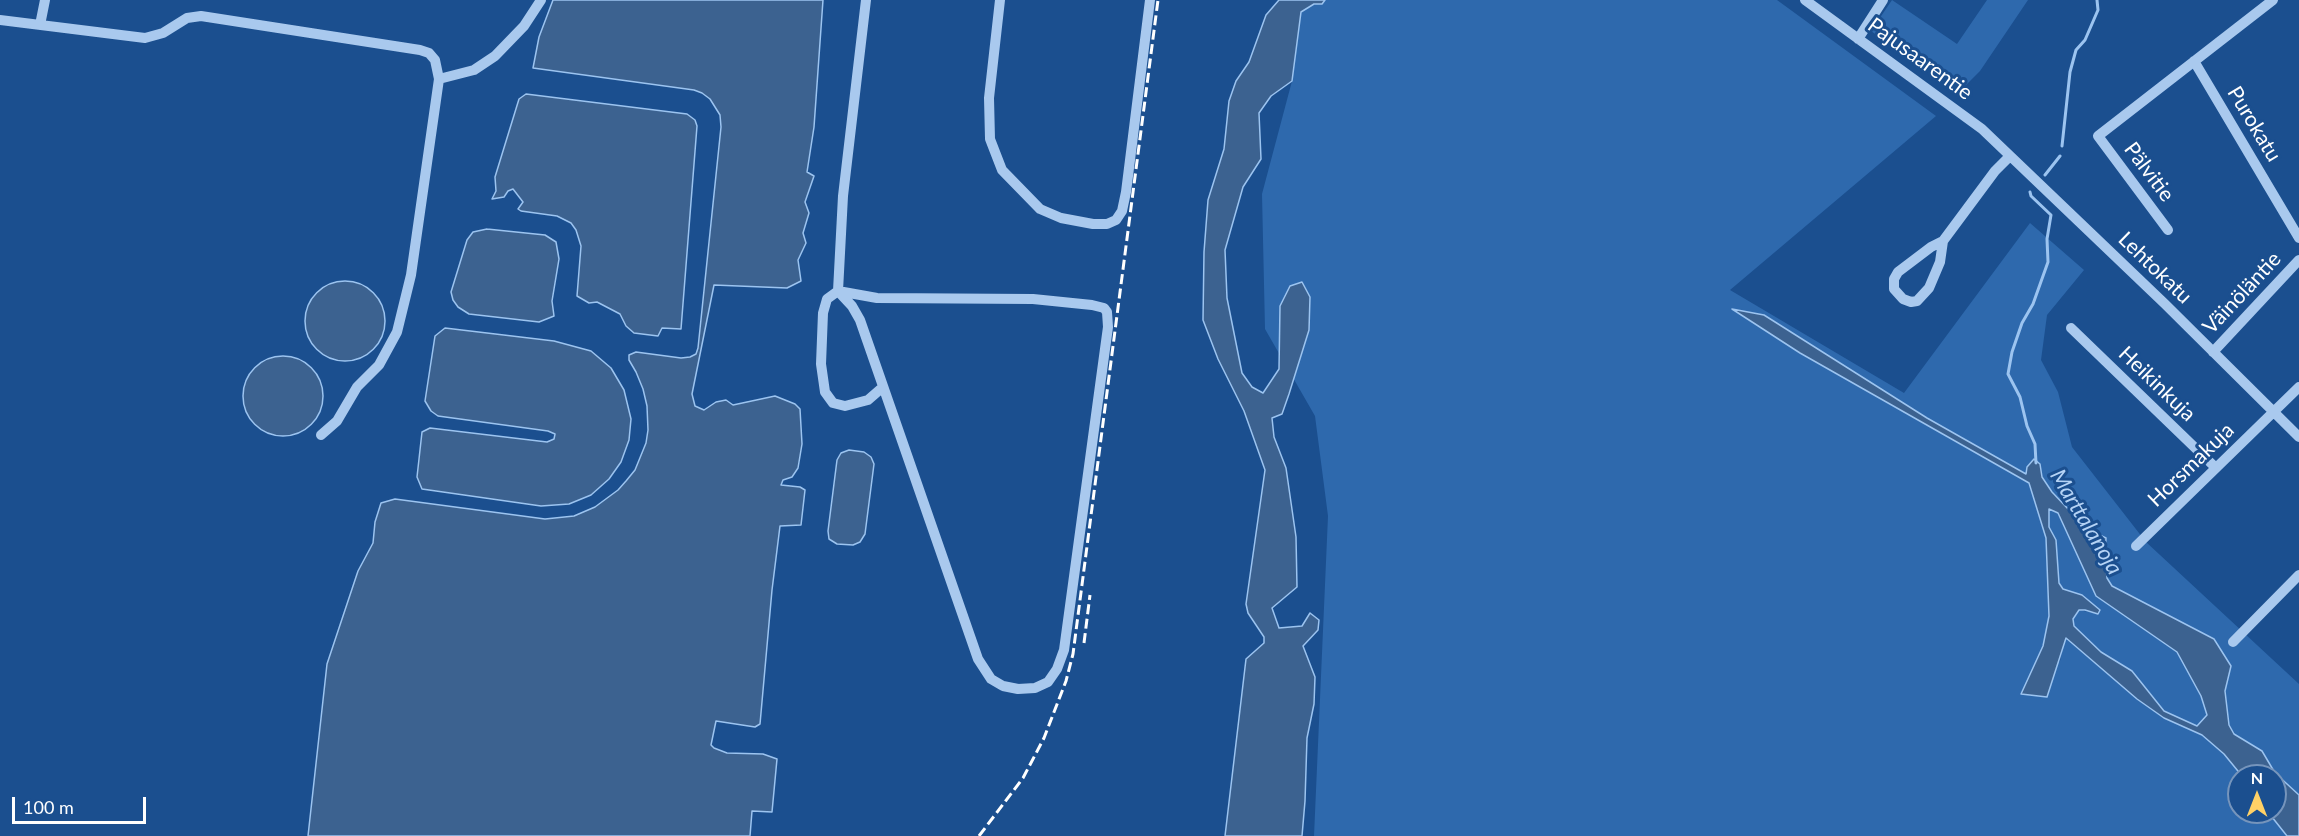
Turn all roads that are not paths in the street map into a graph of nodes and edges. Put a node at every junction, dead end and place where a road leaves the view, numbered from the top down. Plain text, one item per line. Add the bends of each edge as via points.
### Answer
1 (45, 0) edge
2 (541, 0) edge
3 (866, 0) edge
4 (1000, 0) edge
5 (1150, 0) edge
6 (1805, 0) edge
7 (1882, 0) edge
8 (2273, 0) edge
9 (0, 20) edge
10 (40, 25) junction
11 (1858, 39) junction
12 (2194, 61) junction
13 (439, 79) junction
14 (1982, 129) joint
15 (2009, 156) junction
16 (2168, 230) dead end
17 (2299, 238) edge
18 (1943, 241) junction
19 (2299, 260) edge
20 (838, 291) junction
21 (2071, 328) dead end
22 (2213, 352) junction
23 (883, 387) junction
24 (2299, 387) edge
25 (2274, 411) junction
26 (321, 435) dead end
27 (2299, 437) edge
28 (2216, 468) junction
29 (2136, 546) dead end
30 (2299, 575) edge
31 (2233, 642) dead end

1 - 10 street
2 - 13 street via 524,26 495,56 474,70
3 - 20 street via 843,196
4 - 5 street via 989,98 990,139 1002,170 1040,209 1093,224 1116,220 1122,211
6 - 11 street, Pajusaarentie
7 - 11 street
8 - 12 street
9 - 10 street
10 - 13 street via 145,38 163,33 187,18 201,16 420,50 435,60
11 - 14 street, Pajusaarentie
12 - 16 street, Pälvitie via 2098,136
12 - 17 street, Purokatu
13 - 26 street via 411,275 398,332 380,365 357,387 337,421
14 - 15 street, Lehtokatu
15 - 18 street
15 - 22 street, Lehtokatu
18 - 18 street via 1898,272 1894,289 1903,299 1917,302 1929,288 1940,262
19 - 22 street, Väinöläntie
20 - 23 street via 860,320
20 - 23 street via 827,299 823,313 821,364 825,392 833,403 845,406 868,400
20 - 23 street via 877,298 1033,299 1092,305 1107,312 1064,650 1048,682 1035,688 1003,686 991,679 978,660
21 - 28 street, Heikinkuja
22 - 25 street, Lehtokatu
24 - 25 street, Horsmakuja
25 - 27 street, Lehtokatu
25 - 28 street, Horsmakuja
28 - 29 street, Horsmakuja
30 - 31 street

